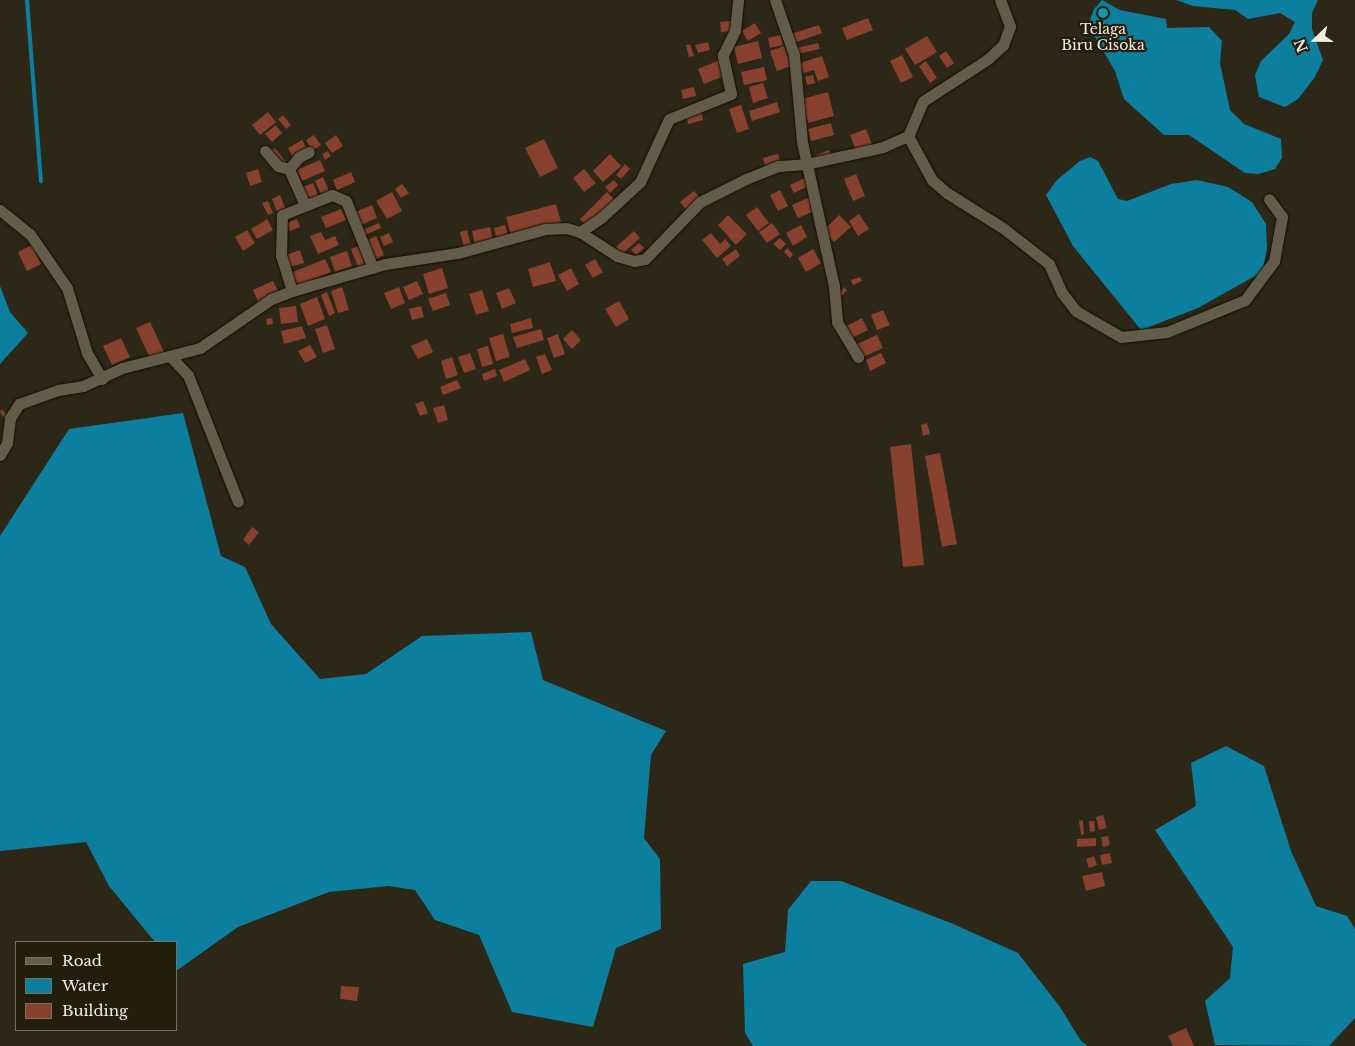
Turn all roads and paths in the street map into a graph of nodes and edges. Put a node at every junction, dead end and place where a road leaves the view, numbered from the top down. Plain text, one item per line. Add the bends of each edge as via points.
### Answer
1 (738, 0) edge
2 (775, 0) edge
3 (1000, 0) edge
4 (908, 136) junction
5 (265, 151) dead end
6 (309, 152) dead end
7 (806, 164) junction
8 (289, 169) junction
9 (1269, 199) dead end
10 (306, 205) junction
11 (0, 210) edge
12 (580, 232) junction
13 (373, 268) junction
14 (292, 291) junction
15 (171, 357) junction
16 (858, 358) dead end
17 (102, 379) junction
18 (0, 455) edge
19 (238, 502) dead end

1 - 12 street via 735,30 723,55 731,94 669,119 640,182
2 - 7 street via 794,55
3 - 4 street via 1010,26 1003,45 988,59 923,101
4 - 7 street via 883,147
4 - 9 street via 932,180 1049,264 1062,293 1076,311 1121,337 1167,332 1245,300 1274,261 1282,217
5 - 8 street via 278,166
6 - 8 street
7 - 12 street via 779,166 700,202 645,259 634,261 617,256
7 - 16 street via 834,286 837,322
8 - 10 street
10 - 13 street via 332,195 346,201
10 - 14 street via 282,215 280,221 284,271
11 - 17 street via 30,234 67,288 87,353
12 - 13 street via 566,228 545,229 458,253
13 - 14 street
14 - 15 street via 271,299 200,348
15 - 17 street via 122,368
15 - 19 street via 188,376
17 - 18 street via 19,404 10,418 7,443

